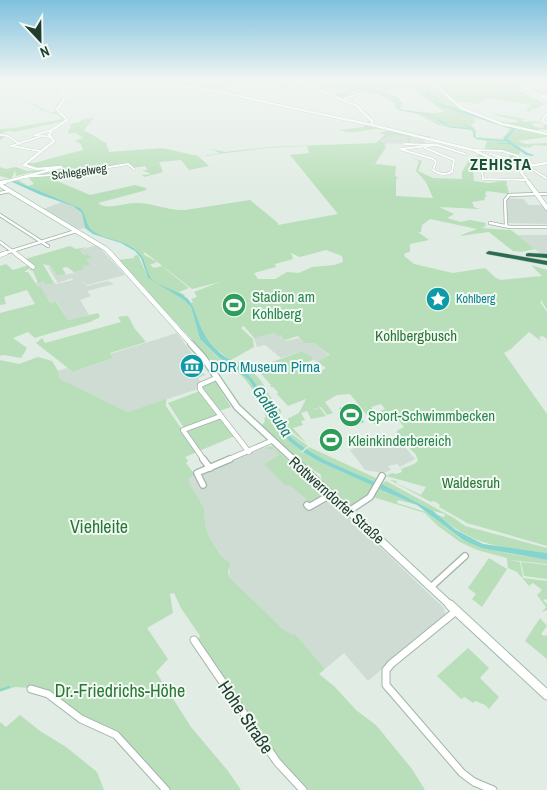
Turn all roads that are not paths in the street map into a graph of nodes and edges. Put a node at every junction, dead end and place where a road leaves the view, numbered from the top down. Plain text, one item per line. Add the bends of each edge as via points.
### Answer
1 (65, 118) edge
2 (338, 118) edge
3 (370, 118) edge
4 (485, 118) edge
5 (372, 125) junction
6 (52, 130) junction
7 (547, 134) edge
8 (1, 135) edge
9 (42, 136) junction
10 (51, 137) junction
11 (18, 143) junction
12 (442, 143) junction
13 (404, 144) dead end
14 (437, 145) junction
15 (425, 148) junction
16 (473, 150) junction
17 (40, 151) junction
18 (478, 152) junction
19 (509, 153) junction
20 (465, 154) dead end
21 (524, 158) dead end
22 (506, 160) junction
23 (517, 161) junction
24 (522, 162) dead end
25 (547, 163) edge
26 (533, 166) junction
27 (523, 168) junction
28 (134, 169) dead end
29 (482, 171) dead end
30 (22, 177) junction
31 (546, 178) edge
32 (525, 180) junction
33 (0, 184) edge
34 (9, 191) junction
35 (0, 193) edge
36 (537, 194) junction
37 (547, 194) edge
38 (547, 208) edge
39 (1, 216) edge
40 (490, 223) dead end
41 (506, 225) junction
42 (547, 227) edge
43 (76, 230) junction
44 (0, 242) edge
45 (42, 242) junction
46 (48, 246) dead end
47 (13, 251) junction
48 (489, 253) dead end
49 (0, 255) edge
50 (547, 259) edge
51 (33, 267) dead end
52 (216, 378) junction
53 (221, 416) junction
54 (271, 441) junction
55 (249, 452) junction
56 (210, 468) junction
57 (381, 478) dead end
58 (203, 485) dead end
59 (330, 494) junction
60 (307, 505) dead end
61 (348, 511) junction
62 (465, 556) dead end
63 (431, 587) junction
64 (456, 610) junction
65 (194, 640) dead end
66 (31, 689) dead end
67 (547, 694) edge
68 (166, 790) edge
69 (303, 790) edge
70 (492, 790) edge

1 - 6 main road via 67,120
2 - 5 main road
3 - 5 main road
4 - 7 main road
5 - 12 main road
6 - 9 street via 34,134
6 - 10 main road
8 - 11 street
9 - 10 street
9 - 11 street
10 - 17 main road via 54,142
11 - 17 street via 11,146
12 - 14 street
12 - 16 main road
13 - 14 street
14 - 15 street
14 - 20 street
15 - 15 street via 454,160 452,172 436,172 433,159 400,149
16 - 18 main road
16 - 19 street
17 - 30 main road via 25,166 36,169 61,167
18 - 22 street
18 - 27 main road
19 - 22 street
19 - 23 street via 518,156
21 - 26 street
22 - 23 street
23 - 24 street
25 - 26 main road
26 - 27 main road
26 - 31 street
27 - 32 main road via 520,171
28 - 30 street, Schlegelweg via 128,164
29 - 32 street via 483,179
30 - 33 main road
32 - 36 main road
33 - 34 main road, Rottwerndorfer Straße
34 - 35 street
34 - 43 main road, Rottwerndorfer Straße
36 - 37 street
36 - 38 main road
36 - 41 street via 509,193 505,200
39 - 45 street
40 - 41 street
41 - 42 street
43 - 45 street
43 - 52 main road, Rottwerndorfer Straße via 109,253 202,357
44 - 47 street
45 - 46 street
45 - 47 street
47 - 49 street
47 - 51 street
48 - 50 highway
52 - 53 street via 203,382 200,387
52 - 54 main road, Rottwerndorfer Straße via 237,407
53 - 55 street
53 - 56 street via 183,430
54 - 55 street
54 - 59 main road, Rottwerndorfer Straße
55 - 56 street
56 - 58 street via 197,473
57 - 61 street via 370,497
59 - 60 street via 309,507
59 - 61 main road, Rottwerndorfer Straße
61 - 63 main road, Rottwerndorfer Straße
62 - 63 street
63 - 64 main road, Rottwerndorfer Straße
64 - 67 main road, Rottwerndorfer Straße
64 - 70 street via 392,664 386,670 385,680 394,696 462,773
65 - 69 street, Hohe Straße via 277,762
66 - 68 street via 48,694 82,719 116,735

